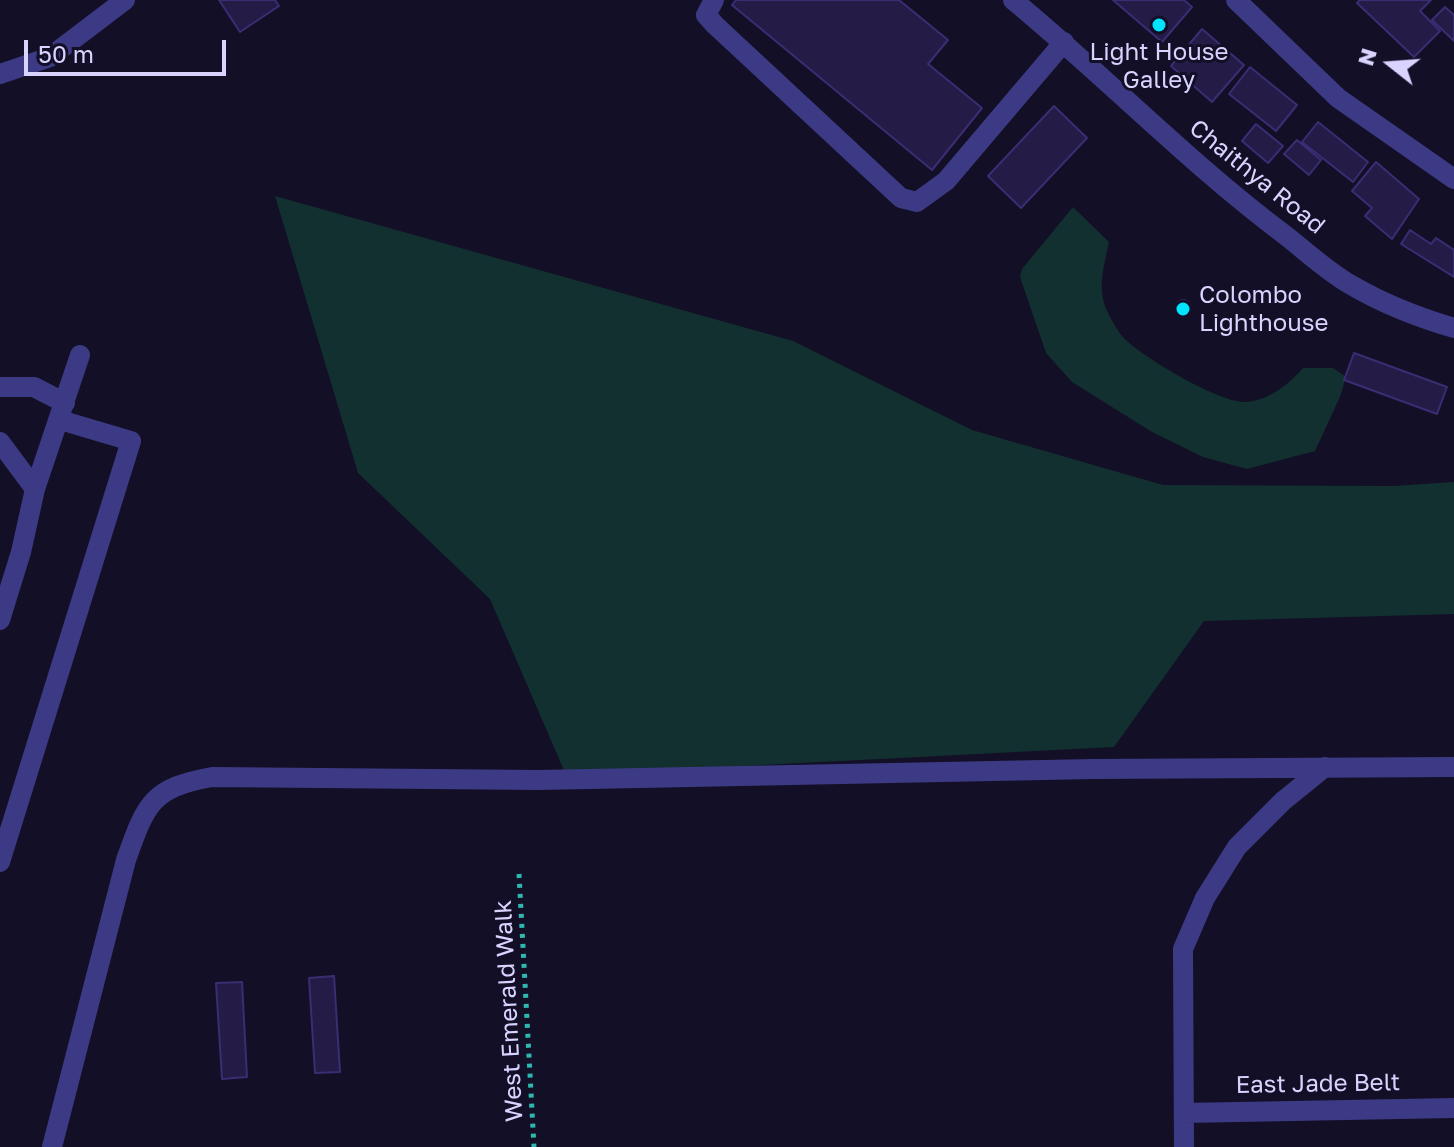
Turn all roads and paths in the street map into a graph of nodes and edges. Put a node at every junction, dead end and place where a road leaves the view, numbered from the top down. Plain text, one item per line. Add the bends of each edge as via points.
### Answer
1 (125, 0) edge
2 (714, 0) edge
3 (1013, 0) edge
4 (1236, 0) edge
5 (1064, 42) junction
6 (0, 74) edge
7 (1454, 179) edge
8 (1454, 328) edge
9 (80, 355) dead end
10 (0, 387) edge
11 (62, 412) junction
12 (0, 442) edge
13 (35, 489) junction
14 (0, 620) edge
15 (1325, 767) junction
16 (1454, 767) edge
17 (0, 862) edge
18 (519, 874) dead end
19 (1454, 1108) edge
20 (1184, 1113) junction
21 (52, 1147) edge
22 (534, 1147) edge
23 (1184, 1147) edge

1 - 6 street via 50,57
2 - 5 street via 706,15 715,25 901,198 917,202 946,181
3 - 5 street, Chaithya Road
4 - 7 street via 1338,98
5 - 8 street, Chaithya Road via 1197,164 1351,285
9 - 11 street
10 - 11 street via 34,387
11 - 13 street
11 - 17 street via 131,441
12 - 13 street
13 - 14 street
15 - 16 street
15 - 20 street via 1237,847 1205,898 1183,949
15 - 21 street via 539,780 212,777 181,783 161,793 142,816 126,860
18 - 22 path, West Emerald Walk
19 - 20 street, East Jade Belt
20 - 23 street

